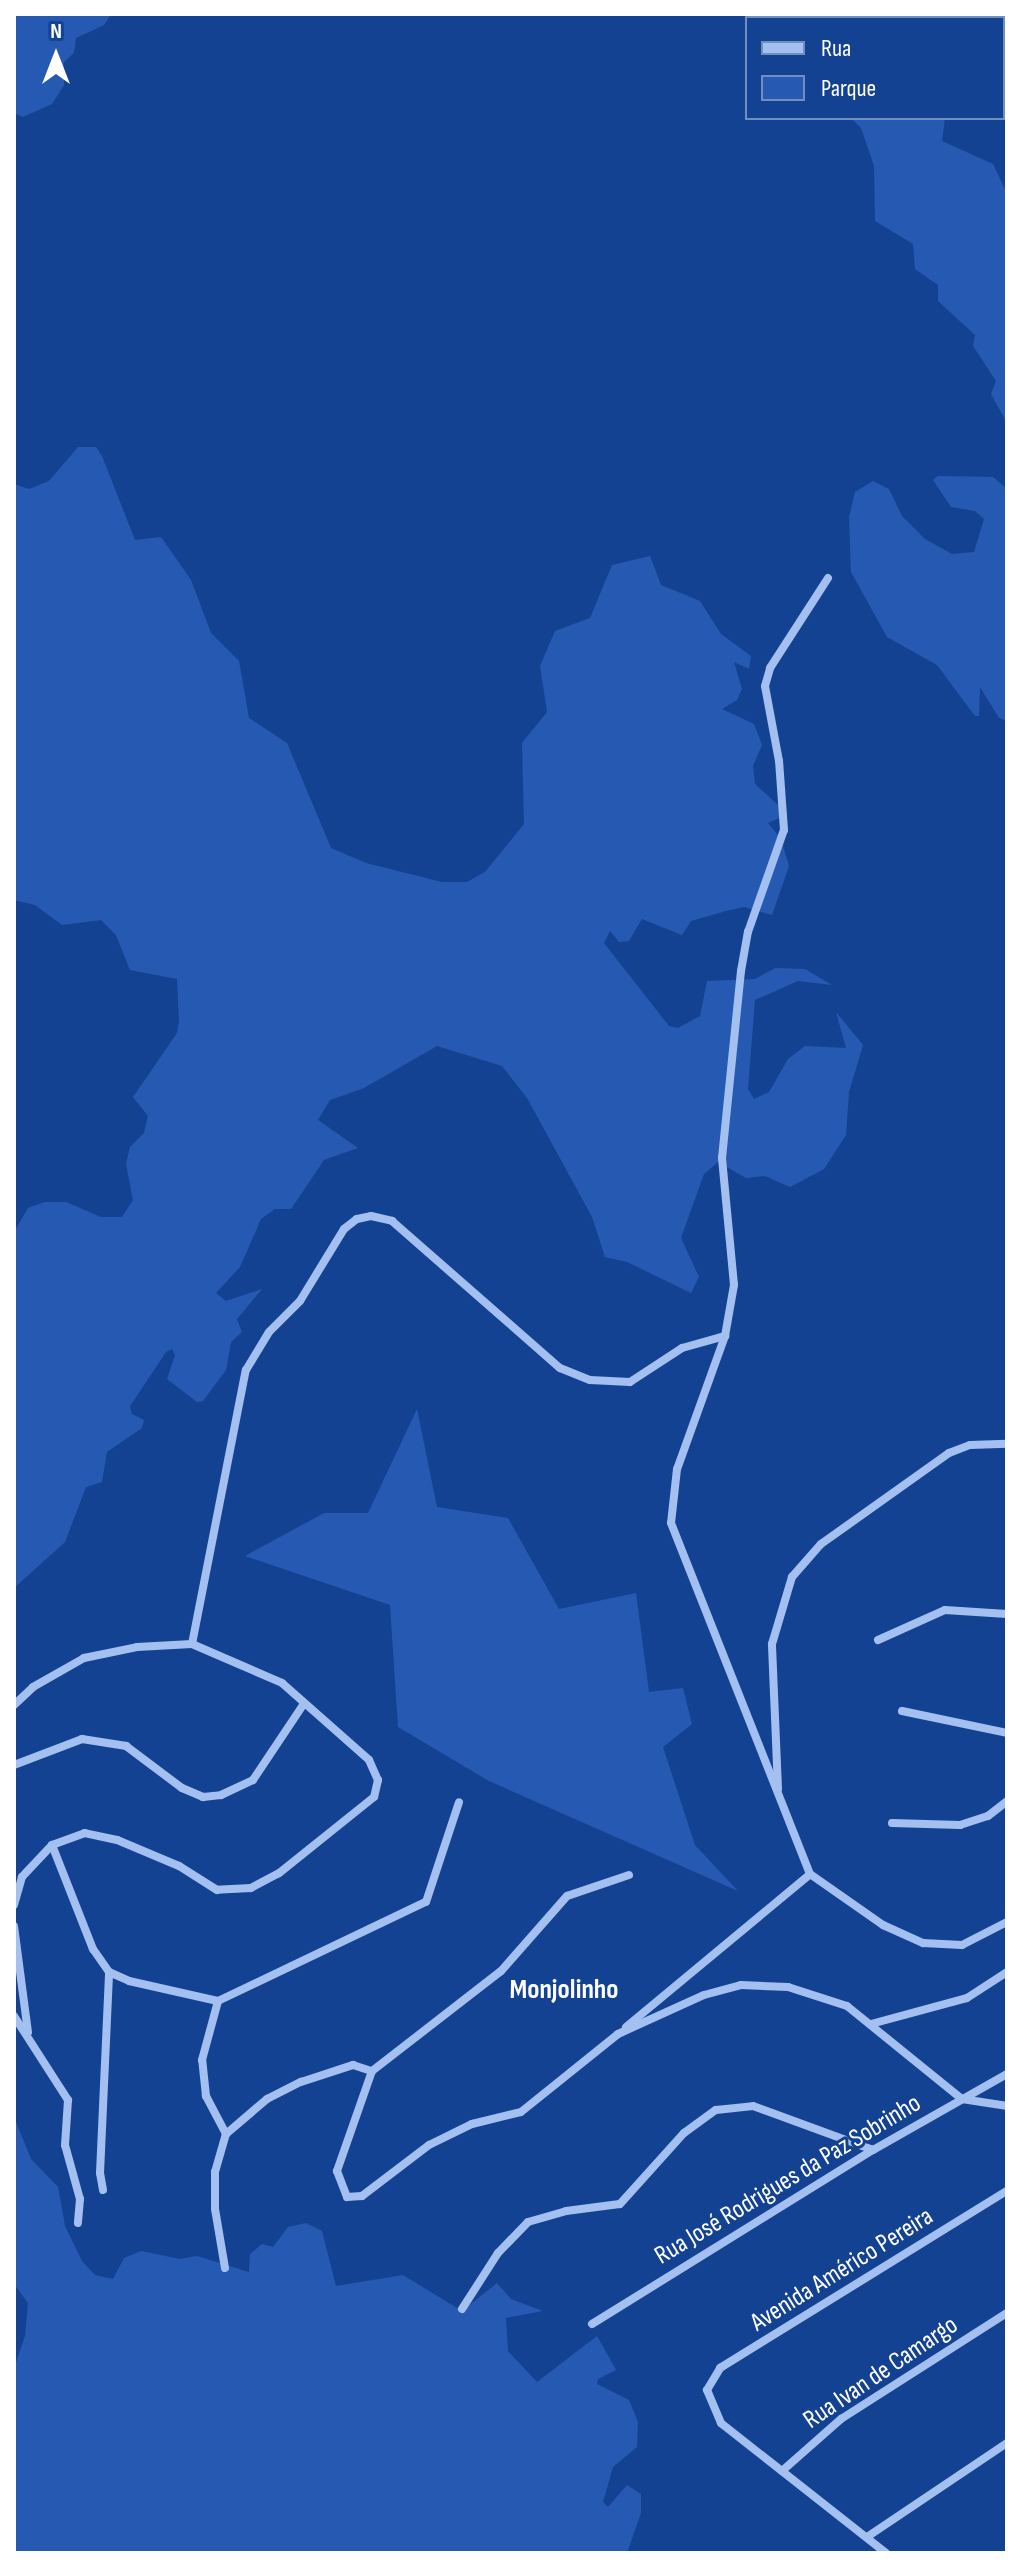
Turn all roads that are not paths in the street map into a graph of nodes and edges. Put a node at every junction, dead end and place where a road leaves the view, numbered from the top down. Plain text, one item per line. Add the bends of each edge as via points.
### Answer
1 (828, 578) dead end
2 (725, 1336) junction
3 (1007, 1444) edge
4 (1007, 1614) edge
5 (878, 1640) dead end
6 (192, 1644) junction
7 (14, 1705) edge
8 (303, 1705) junction
9 (902, 1711) dead end
10 (1007, 1733) edge
11 (14, 1765) edge
12 (1007, 1801) edge
13 (459, 1802) dead end
14 (779, 1802) junction
15 (892, 1823) dead end
16 (52, 1845) junction
17 (810, 1874) junction
18 (629, 1875) dead end
19 (14, 1905) edge
20 (1007, 1922) edge
21 (14, 1926) edge
22 (109, 1972) junction
23 (1007, 1972) edge
24 (218, 2001) junction
25 (14, 2016) edge
26 (871, 2024) junction
27 (618, 2034) junction
28 (29, 2035) junction
29 (372, 2071) junction
30 (1007, 2074) edge
31 (962, 2099) junction
32 (1007, 2106) edge
33 (226, 2134) junction
34 (873, 2150) junction
35 (103, 2190) dead end
36 (1007, 2191) edge
37 (78, 2223) dead end
38 (225, 2268) dead end
39 (462, 2309) dead end
40 (1007, 2313) edge
41 (592, 2324) dead end
42 (1007, 2443) edge
43 (782, 2471) junction
44 (867, 2537) junction
45 (886, 2553) edge

1 - 2 street via 767,677 784,830 748,932 741,971 722,1158 734,1285
2 - 6 street via 682,1348 630,1382 590,1380 560,1368 392,1221 357,1219 344,1229 300,1301 269,1332 246,1370
2 - 14 street via 677,1469 671,1523
3 - 14 street via 970,1445 949,1453 821,1544 792,1577 772,1644
4 - 5 street via 945,1610
6 - 7 street via 137,1647 84,1658 33,1687
6 - 8 street via 282,1683
8 - 11 street via 253,1780 221,1795 203,1797 182,1788 126,1746 96,1741 70,1742
8 - 16 street via 369,1760 378,1780 374,1797 279,1873 251,1888 217,1890 179,1866 117,1840 85,1833
9 - 10 street
12 - 15 street via 988,1816 960,1825
13 - 24 street via 426,1902
14 - 17 street
16 - 19 street via 22,1877
16 - 22 street via 93,1949
17 - 20 street via 883,1925 923,1943 962,1945
17 - 27 street
18 - 29 street via 567,1896 501,1971
21 - 28 street
22 - 24 street
22 - 35 street
23 - 26 street via 967,1998
24 - 33 street via 202,2060 206,2096
25 - 28 street
26 - 27 street via 820,1994 762,1984 704,1995
26 - 31 street
27 - 29 street via 521,2112 472,2124 429,2145 362,2196 347,2197 337,2171
28 - 37 street via 68,2100 65,2145 80,2199
29 - 33 street via 353,2065 301,2082 267,2099
30 - 31 street, Rua José Rodrigues da Paz Sobrinho
31 - 32 street
31 - 34 street, Rua José Rodrigues da Paz Sobrinho
33 - 38 street via 215,2172
34 - 39 street via 753,2106 716,2110 684,2133 620,2204 528,2222 498,2253
34 - 41 street, Rua José Rodrigues da Paz Sobrinho
36 - 43 street, Avenida Américo Pereira via 720,2368 707,2390 721,2423
40 - 43 street, Rua Ivan de Camargo via 841,2419
42 - 44 street
43 - 44 street
44 - 45 street

